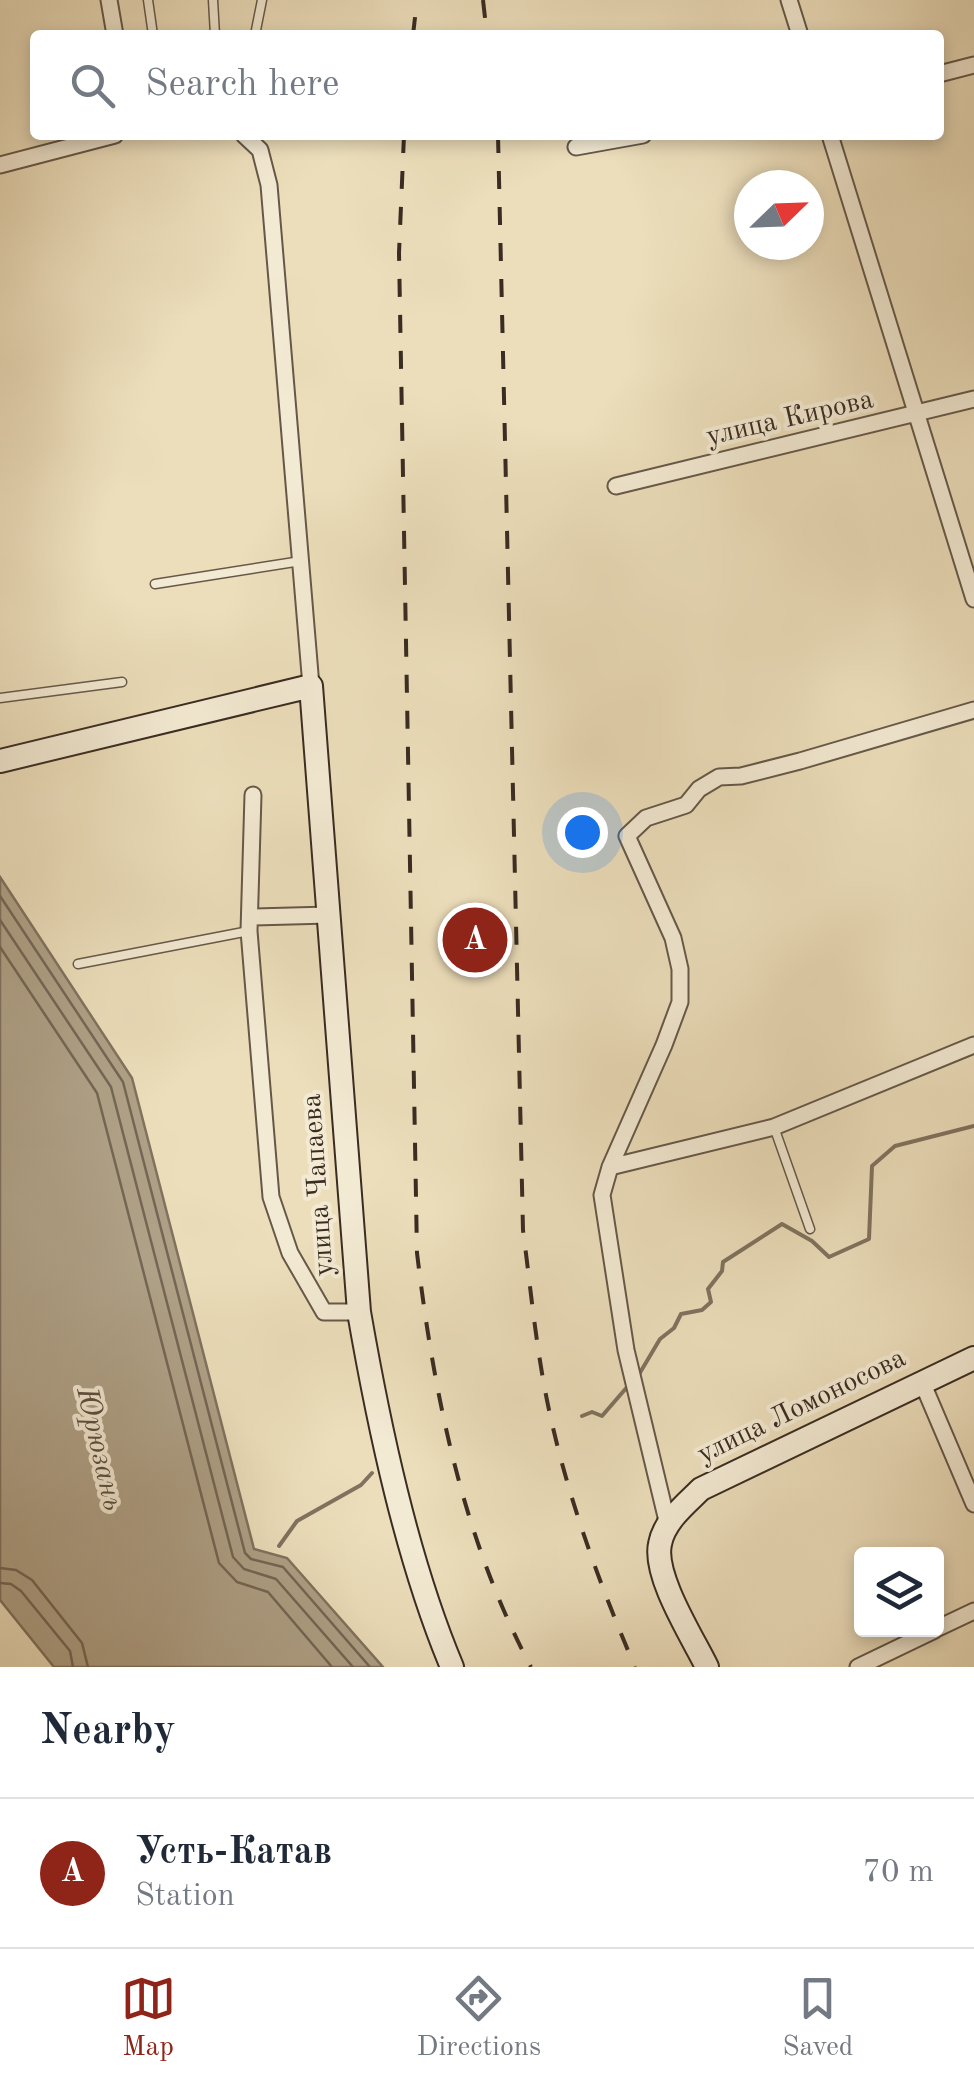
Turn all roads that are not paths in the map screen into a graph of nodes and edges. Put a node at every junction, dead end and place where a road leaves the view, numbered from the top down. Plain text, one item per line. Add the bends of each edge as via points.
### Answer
1 (109, 0) edge
2 (148, 0) edge
3 (213, 0) edge
4 (262, 0) edge
5 (789, 0) edge
6 (114, 30) edge
7 (152, 30) edge
8 (215, 30) edge
9 (256, 30) edge
10 (798, 30) edge
11 (974, 66) edge
12 (944, 73) edge
13 (96, 140) edge
14 (249, 140) edge
15 (615, 140) edge
16 (832, 140) edge
17 (576, 147) dead end
18 (0, 165) edge
19 (974, 400) edge
20 (914, 415) junction
21 (616, 486) dead end
22 (301, 561) junction
23 (155, 584) dead end
24 (974, 599) edge
25 (122, 682) dead end
26 (311, 686) junction
27 (0, 698) edge
28 (974, 710) edge
29 (0, 761) edge
30 (253, 795) dead end
31 (329, 915) junction
32 (250, 924) junction
33 (78, 964) dead end
34 (974, 1045) edge
35 (774, 1127) junction
36 (610, 1167) junction
37 (810, 1230) dead end
38 (359, 1312) junction
39 (974, 1358) edge
40 (922, 1382) junction
41 (974, 1504) edge
42 (668, 1525) junction
43 (974, 1610) edge
44 (944, 1625) edge
45 (920, 1637) edge
46 (452, 1667) edge
47 (707, 1667) edge
48 (858, 1667) edge

1 - 6 street
2 - 7 lane
3 - 8 lane
4 - 9 lane
5 - 10 street
11 - 12 street
13 - 18 street
14 - 22 street via 260,150 269,185
15 - 17 street
16 - 20 street
19 - 20 street, улица Кирова
20 - 21 street, улица Кирова
20 - 24 street
22 - 23 lane
22 - 26 street
25 - 27 lane
26 - 29 main road
26 - 31 main road, улица Чапаева
28 - 36 street via 800,762 719,777 698,788 686,805 646,818 626,836 673,938 680,1002
30 - 32 street
31 - 32 street
31 - 38 main road, улица Чапаева
32 - 33 lane
32 - 38 street via 271,1197 290,1253 324,1312
34 - 35 street
35 - 36 street
35 - 37 lane
36 - 42 street via 602,1195 626,1350
38 - 46 main road, улица Чапаева via 430,1616
39 - 40 main road, улица Ломоносова
40 - 41 street
40 - 42 main road, улица Ломоносова via 702,1489
42 - 47 main road via 659,1545 660,1568
43 - 44 street
45 - 48 street

